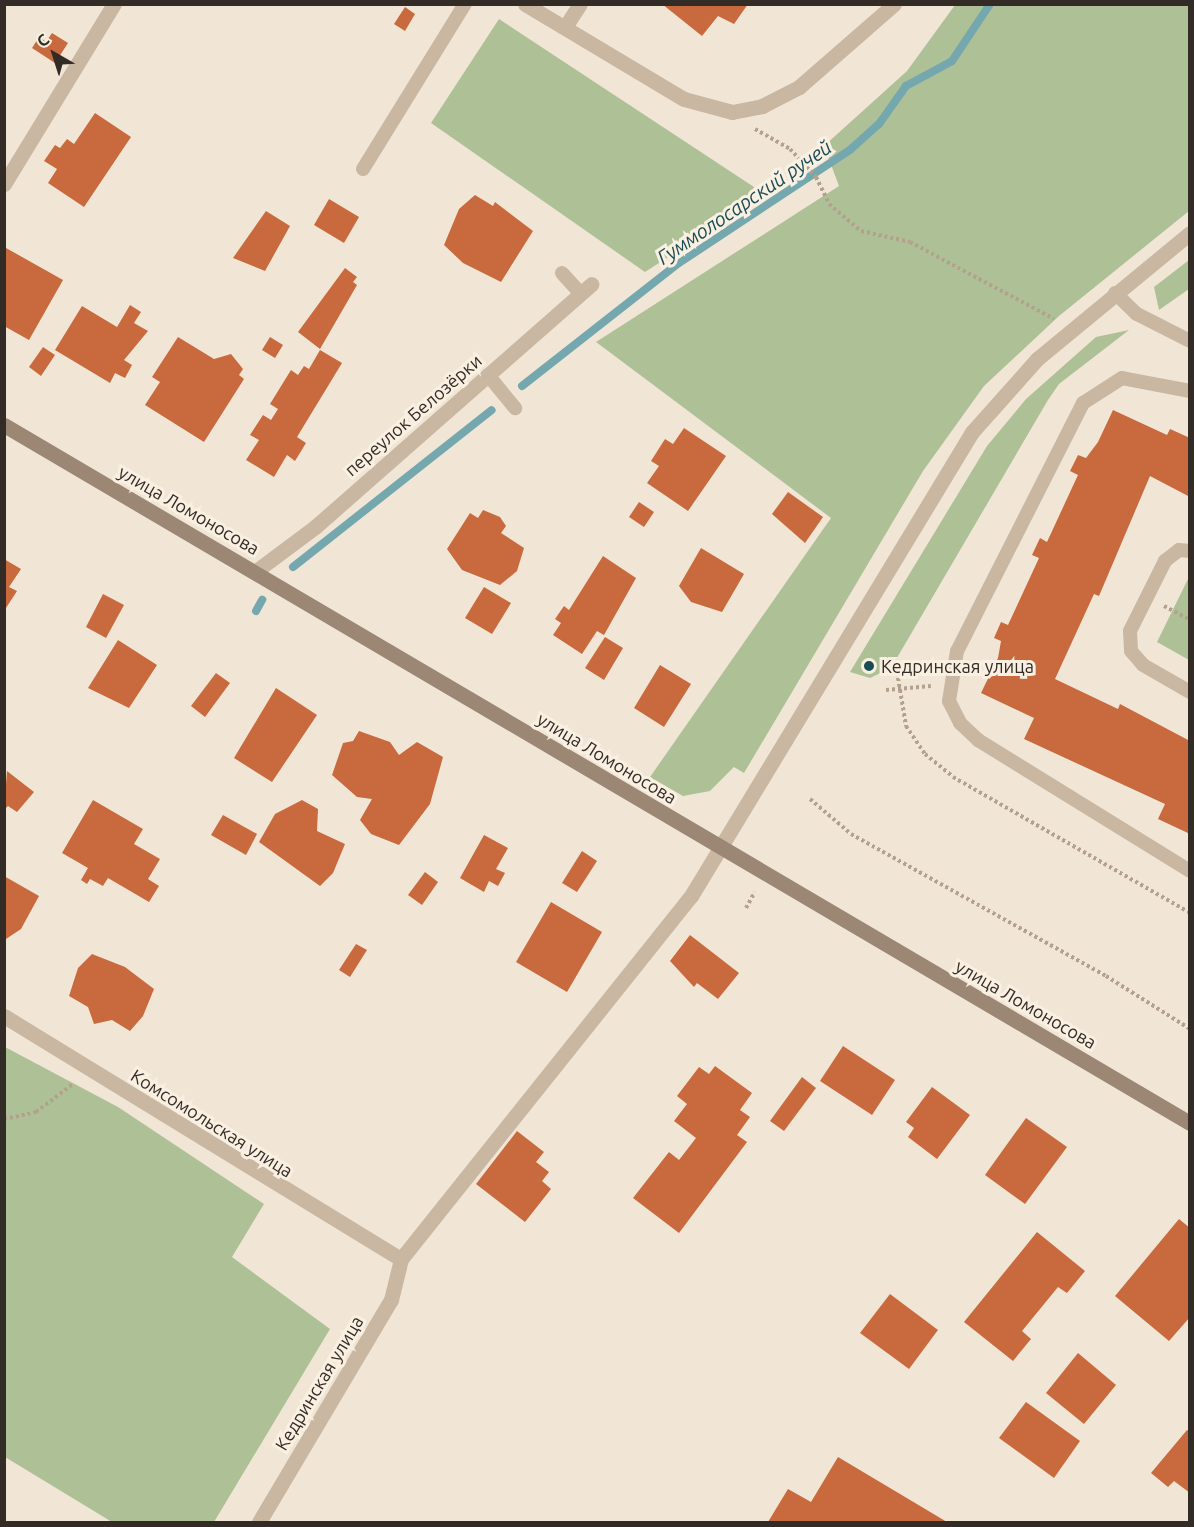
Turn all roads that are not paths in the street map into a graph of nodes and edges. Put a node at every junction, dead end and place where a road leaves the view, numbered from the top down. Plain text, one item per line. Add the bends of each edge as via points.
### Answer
1 (114, 4) edge
2 (465, 4) edge
3 (525, 4) edge
4 (580, 4) edge
5 (894, 4) edge
6 (565, 27) junction
7 (363, 169) dead end
8 (4, 184) edge
9 (1190, 233) edge
10 (562, 273) dead end
11 (586, 289) joint
12 (1115, 293) junction
13 (1190, 341) edge
14 (488, 375) junction
15 (1190, 390) edge
16 (515, 408) dead end
17 (4, 425) edge
18 (1190, 551) edge
19 (256, 571) junction
20 (1190, 692) edge
21 (721, 848) junction
22 (1190, 871) edge
23 (4, 1016) edge
24 (1190, 1123) edge
25 (401, 1259) junction
26 (259, 1522) edge

1 - 8 street
2 - 7 lane
3 - 6 street
4 - 6 street
5 - 6 street via 799,87 762,106 732,112 684,99
9 - 12 street
10 - 11 lane
11 - 14 street, переулок Белозёрки
12 - 13 lane via 1137,314
12 - 21 street via 1037,359 972,432
14 - 16 lane
14 - 19 street, переулок Белозёрки
15 - 22 lane via 1122,378 1083,403 957,651 949,701 960,723 978,740
17 - 19 street, улица Ломоносова
18 - 20 lane via 1179,550 1165,561 1130,631 1131,651 1143,665
19 - 21 street, улица Ломоносова
21 - 24 street, улица Ломоносова
21 - 25 street via 691,896
23 - 25 street, Комсомольская улица
25 - 26 street, Кедринская улица via 391,1300

